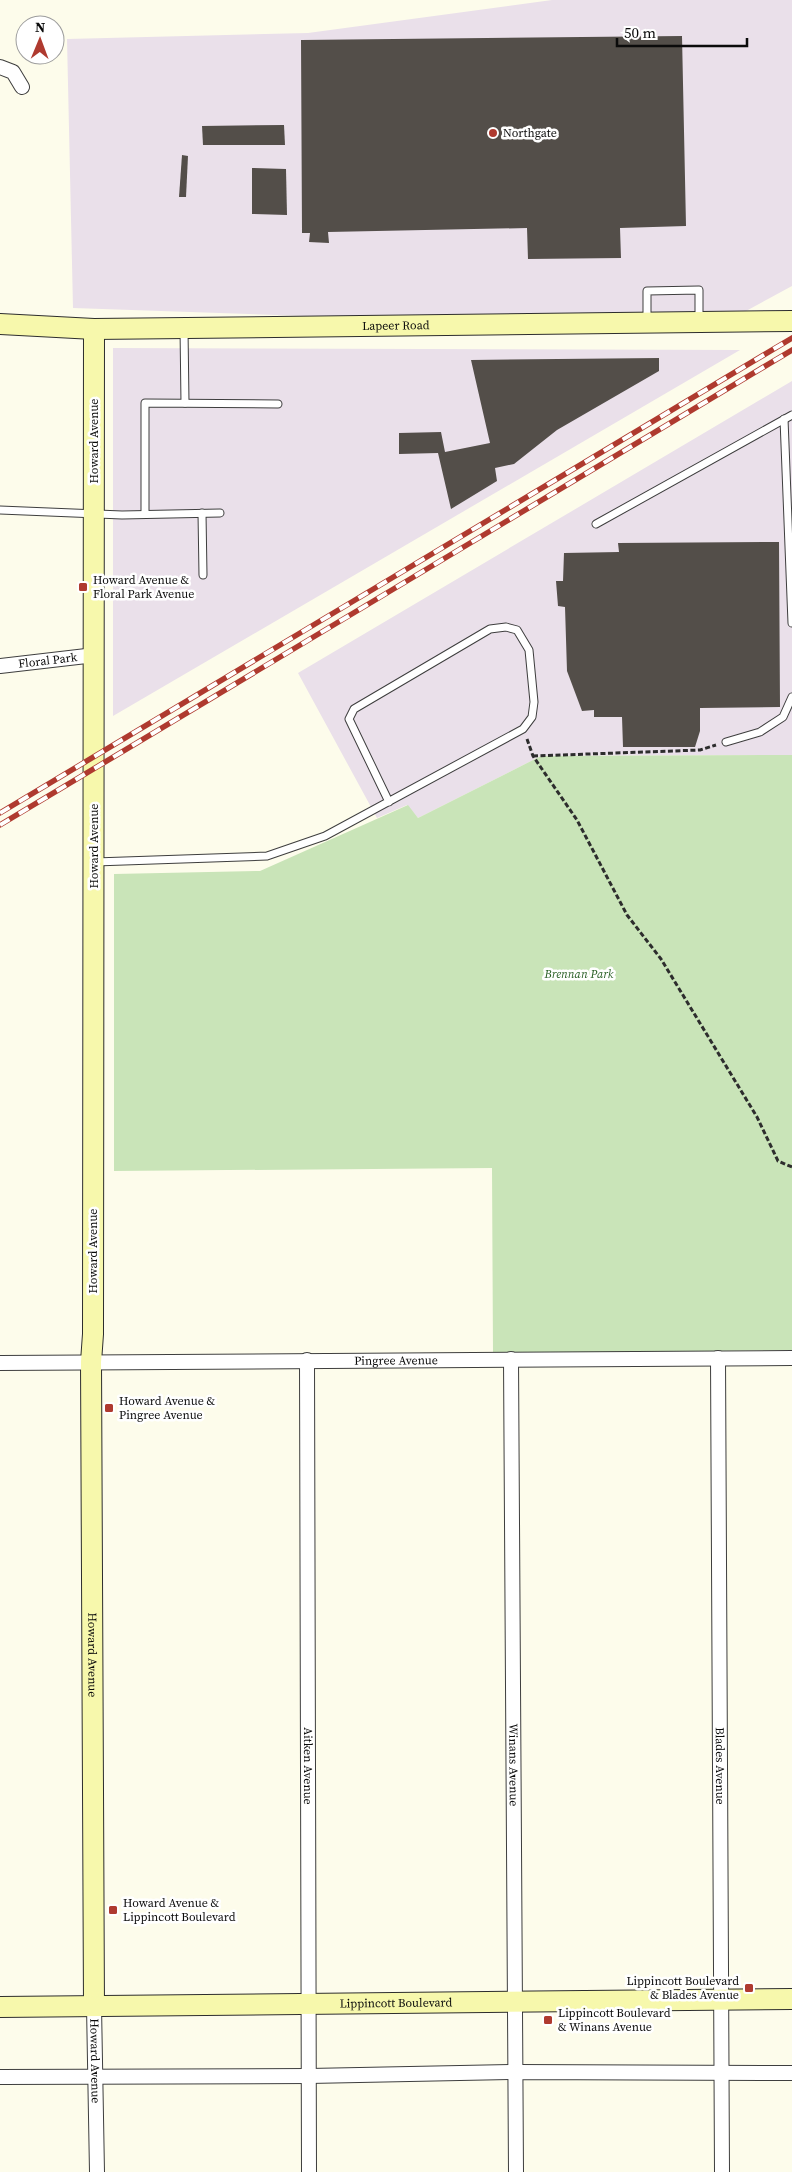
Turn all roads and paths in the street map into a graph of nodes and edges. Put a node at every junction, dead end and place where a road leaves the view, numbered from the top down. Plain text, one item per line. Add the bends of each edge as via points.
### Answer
1 (0, 67) edge
2 (22, 87) dead end
3 (792, 321) edge
4 (699, 322) junction
5 (647, 323) junction
6 (0, 324) edge
7 (184, 328) junction
8 (94, 329) junction
9 (186, 403) junction
10 (278, 404) dead end
11 (792, 415) edge
12 (784, 419) junction
13 (0, 510) edge
14 (202, 513) junction
15 (220, 513) dead end
16 (95, 514) junction
17 (145, 514) junction
18 (596, 524) dead end
19 (203, 575) dead end
20 (792, 623) edge
21 (95, 655) junction
22 (0, 666) edge
23 (792, 697) edge
24 (523, 729) junction
25 (726, 742) joint
26 (532, 756) junction
27 (389, 802) junction
28 (94, 862) junction
29 (792, 1167) edge
30 (718, 1358) junction
31 (792, 1358) edge
32 (511, 1359) junction
33 (307, 1360) junction
34 (91, 1362) junction
35 (0, 1363) edge
36 (792, 1999) edge
37 (722, 2000) junction
38 (514, 2003) junction
39 (308, 2005) junction
40 (94, 2006) junction
41 (0, 2007) edge
42 (516, 2072) junction
43 (721, 2074) junction
44 (792, 2074) edge
45 (97, 2076) junction
46 (309, 2076) junction
47 (0, 2077) edge
48 (97, 2172) edge
49 (309, 2172) edge
50 (516, 2172) edge
51 (722, 2172) edge

1 - 2 street via 13,72
3 - 4 street, Lapeer Road
4 - 5 street, Lapeer Road
4 - 5 lane via 699,290 647,291
5 - 7 street, Lapeer Road
6 - 8 street, Lapeer Road
7 - 8 street, Lapeer Road
7 - 9 lane
8 - 16 street, Howard Avenue
9 - 10 lane
9 - 17 lane via 145,403
11 - 12 lane
12 - 18 lane
12 - 20 lane
13 - 16 lane
14 - 15 lane
14 - 17 lane
14 - 19 lane
16 - 17 lane
16 - 21 street, Howard Avenue
21 - 22 street, Floral Park
21 - 28 street, Howard Avenue
23 - 25 lane via 783,718 760,732
24 - 26 path
24 - 27 lane
24 - 27 lane via 532,717 534,702 529,650 517,630 506,627 490,629 354,708 349,719
25 - 26 path via 700,750
26 - 29 path via 577,820 627,915 666,967 757,1117 778,1161
27 - 28 lane via 325,836 267,856
28 - 34 street, Howard Avenue
30 - 31 street, Pingree Avenue
30 - 32 street, Pingree Avenue
30 - 37 street, Blades Avenue
32 - 33 street, Pingree Avenue
32 - 38 street, Winans Avenue
33 - 34 street, Pingree Avenue
33 - 39 street, Aitken Avenue
34 - 35 street, Pingree Avenue
34 - 40 street, Howard Avenue
36 - 37 street, Lippincott Boulevard
37 - 38 street, Lippincott Boulevard
37 - 43 street, Blades Avenue
38 - 39 street, Lippincott Boulevard
38 - 42 street, Winans Avenue
39 - 40 street, Lippincott Boulevard
39 - 46 street, Aitken Avenue
40 - 41 street, Lippincott Boulevard
40 - 45 street, Howard Avenue
42 - 43 street
42 - 46 street
42 - 50 street, Winans Avenue
43 - 44 street
43 - 51 street, Blades Avenue
45 - 46 street
45 - 47 street
45 - 48 street, Howard Avenue
46 - 49 street, Aitken Avenue

